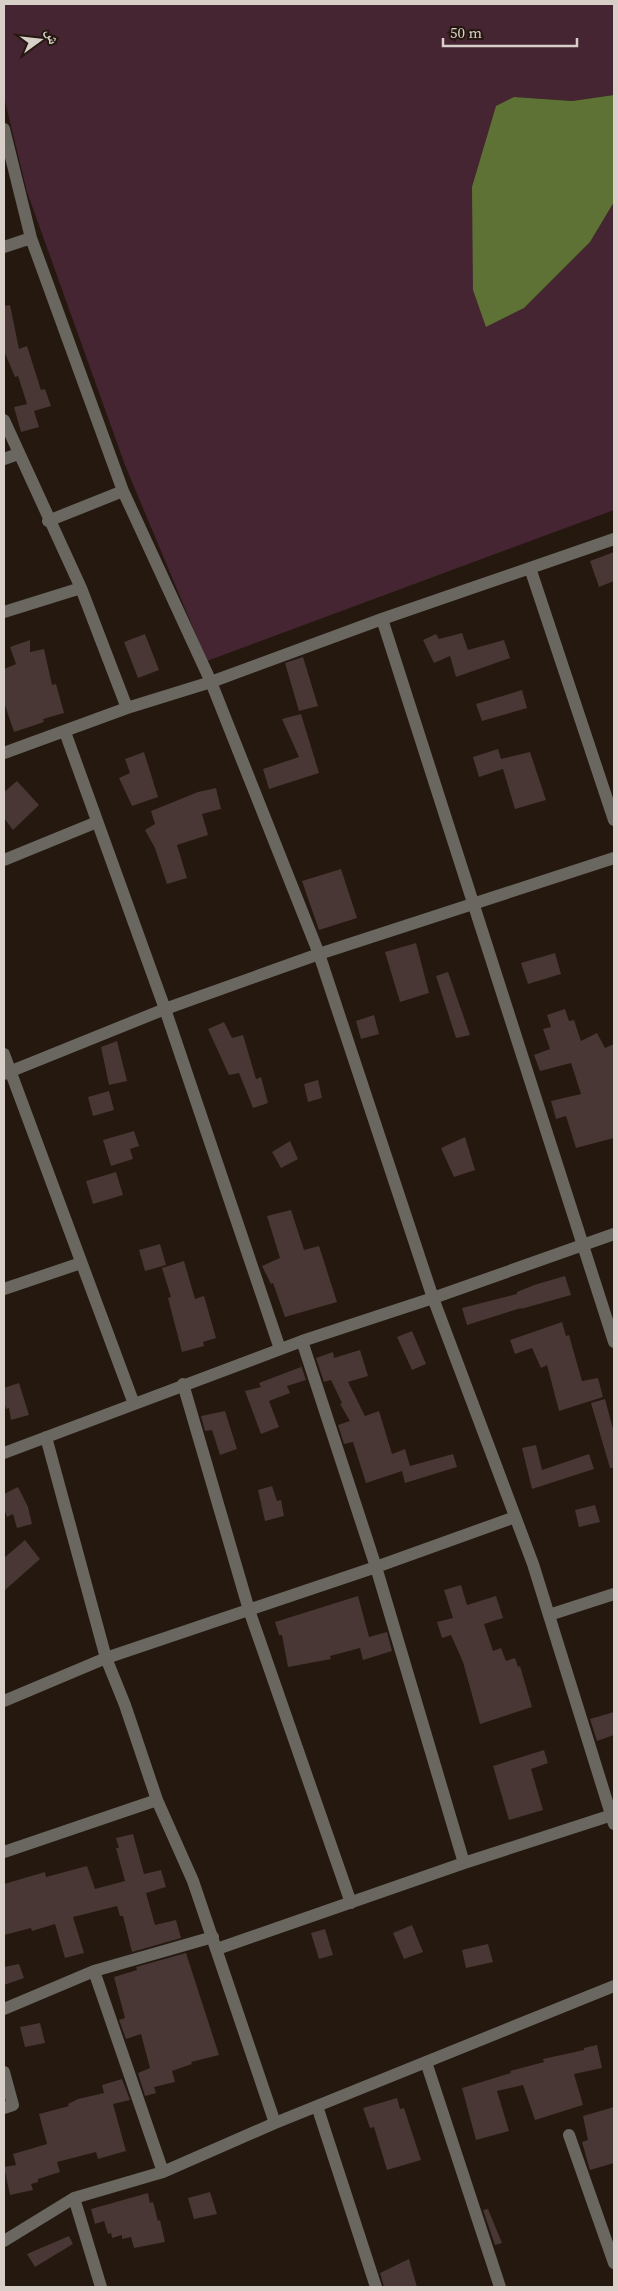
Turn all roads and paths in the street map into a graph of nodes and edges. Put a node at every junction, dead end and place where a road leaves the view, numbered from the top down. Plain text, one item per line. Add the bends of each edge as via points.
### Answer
1 (4, 130) edge
2 (31, 238) junction
3 (4, 247) edge
4 (4, 420) edge
5 (18, 454) junction
6 (4, 459) edge
7 (123, 491) junction
8 (48, 521) junction
9 (614, 539) edge
10 (530, 568) junction
11 (81, 588) junction
12 (4, 612) edge
13 (382, 620) junction
14 (211, 682) junction
15 (127, 708) junction
16 (65, 732) junction
17 (4, 753) edge
18 (614, 820) edge
19 (97, 822) junction
20 (614, 858) edge
21 (4, 860) edge
22 (472, 904) junction
23 (319, 954) junction
24 (165, 1009) junction
25 (4, 1054) edge
26 (7, 1073) edge
27 (614, 1234) edge
28 (582, 1245) junction
29 (81, 1263) junction
30 (4, 1289) edge
31 (433, 1298) junction
32 (302, 1341) junction
33 (614, 1342) edge
34 (280, 1349) junction
35 (183, 1384) junction
36 (134, 1404) junction
37 (46, 1437) junction
38 (4, 1453) edge
39 (515, 1517) junction
40 (376, 1567) junction
41 (614, 1594) edge
42 (249, 1610) junction
43 (550, 1615) junction
44 (106, 1658) junction
45 (4, 1701) edge
46 (157, 1800) junction
47 (613, 1819) edge
48 (4, 1852) edge
49 (464, 1863) junction
50 (351, 1903) junction
51 (213, 1937) junction
52 (217, 1949) junction
53 (94, 1971) junction
54 (614, 1986) edge
55 (4, 2009) edge
56 (426, 2062) junction
57 (4, 2072) edge
58 (318, 2106) junction
59 (4, 2108) edge
60 (275, 2123) junction
61 (569, 2136) dead end
62 (163, 2172) junction
63 (74, 2198) junction
64 (4, 2241) edge
65 (614, 2263) edge
66 (101, 2287) edge
67 (376, 2287) edge
68 (500, 2287) edge

1 - 2 street
2 - 3 street
2 - 7 street
4 - 5 street
5 - 6 street
5 - 8 street
7 - 8 street
7 - 14 street
8 - 11 street
9 - 10 street
10 - 13 street
10 - 18 street
11 - 12 street
11 - 15 street
13 - 14 street
13 - 22 street
14 - 15 street
14 - 23 street
15 - 16 street
16 - 17 street
16 - 19 street
19 - 21 street
19 - 24 street
20 - 22 street
22 - 23 street
22 - 28 street
23 - 24 street
23 - 31 street
24 - 26 street
24 - 34 street
25 - 26 street
26 - 29 street
27 - 28 street
28 - 31 street
28 - 33 street
29 - 30 street
29 - 36 street
31 - 32 street
31 - 39 street
32 - 34 street
32 - 40 street
34 - 35 street
35 - 36 street
35 - 42 street
36 - 37 street
37 - 38 street
37 - 44 street
39 - 40 street
39 - 43 street
40 - 42 street
40 - 49 street
41 - 43 street
42 - 44 street
42 - 50 street
43 - 47 street
44 - 45 street
44 - 46 street
46 - 48 street
46 - 51 street via 193,1881
47 - 49 street
49 - 50 street
50 - 52 street
51 - 52 street
51 - 53 street
52 - 60 street
53 - 55 street
53 - 62 street
54 - 56 street
56 - 58 street
56 - 68 street
57 - 59 street via 14,2105
58 - 60 street
58 - 67 street
60 - 62 street
61 - 65 street
62 - 63 street
63 - 64 street
63 - 66 street

